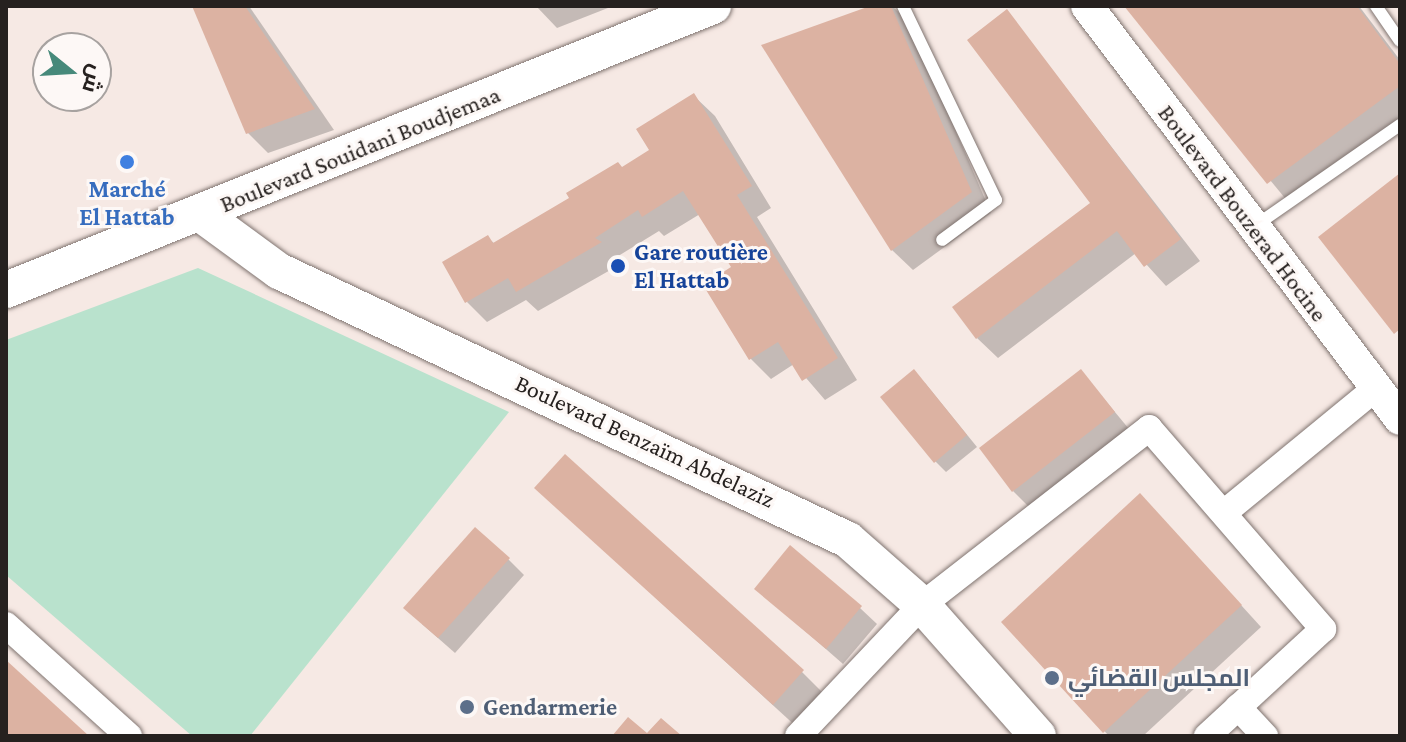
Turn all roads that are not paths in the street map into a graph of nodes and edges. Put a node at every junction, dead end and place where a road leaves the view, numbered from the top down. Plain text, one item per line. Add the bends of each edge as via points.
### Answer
1 (713, 6) edge
2 (903, 6) edge
3 (1087, 6) edge
4 (1376, 6) edge
5 (1400, 41) edge
6 (1400, 125) edge
7 (201, 214) junction
8 (1252, 228) junction
9 (942, 240) dead end
10 (6, 290) edge
11 (1376, 388) junction
12 (1400, 419) edge
13 (1225, 512) junction
14 (922, 605) junction
15 (6, 625) edge
16 (1238, 707) junction
17 (129, 736) edge
18 (798, 736) edge
19 (1038, 736) edge
20 (1207, 736) edge
21 (1265, 736) edge

1 - 7 main road, Boulevard Souidani Boudjemaa
2 - 9 lane via 996,200
3 - 8 street, Boulevard Bouzerad Hocine
4 - 5 lane
6 - 8 lane
7 - 10 main road, Boulevard Souidani Boudjemaa
7 - 14 main road, Boulevard Benzaïm Abdelaziz via 279,271 800,513 848,540
8 - 11 street, Boulevard Bouzerad Hocine
11 - 12 street, Boulevard Bouzerad Hocine
11 - 13 street
13 - 14 street via 1149,428
13 - 16 street via 1323,629
14 - 18 street
14 - 19 main road, Boulevard Benzaïm Abdelaziz
15 - 17 street
16 - 20 street
16 - 21 street

